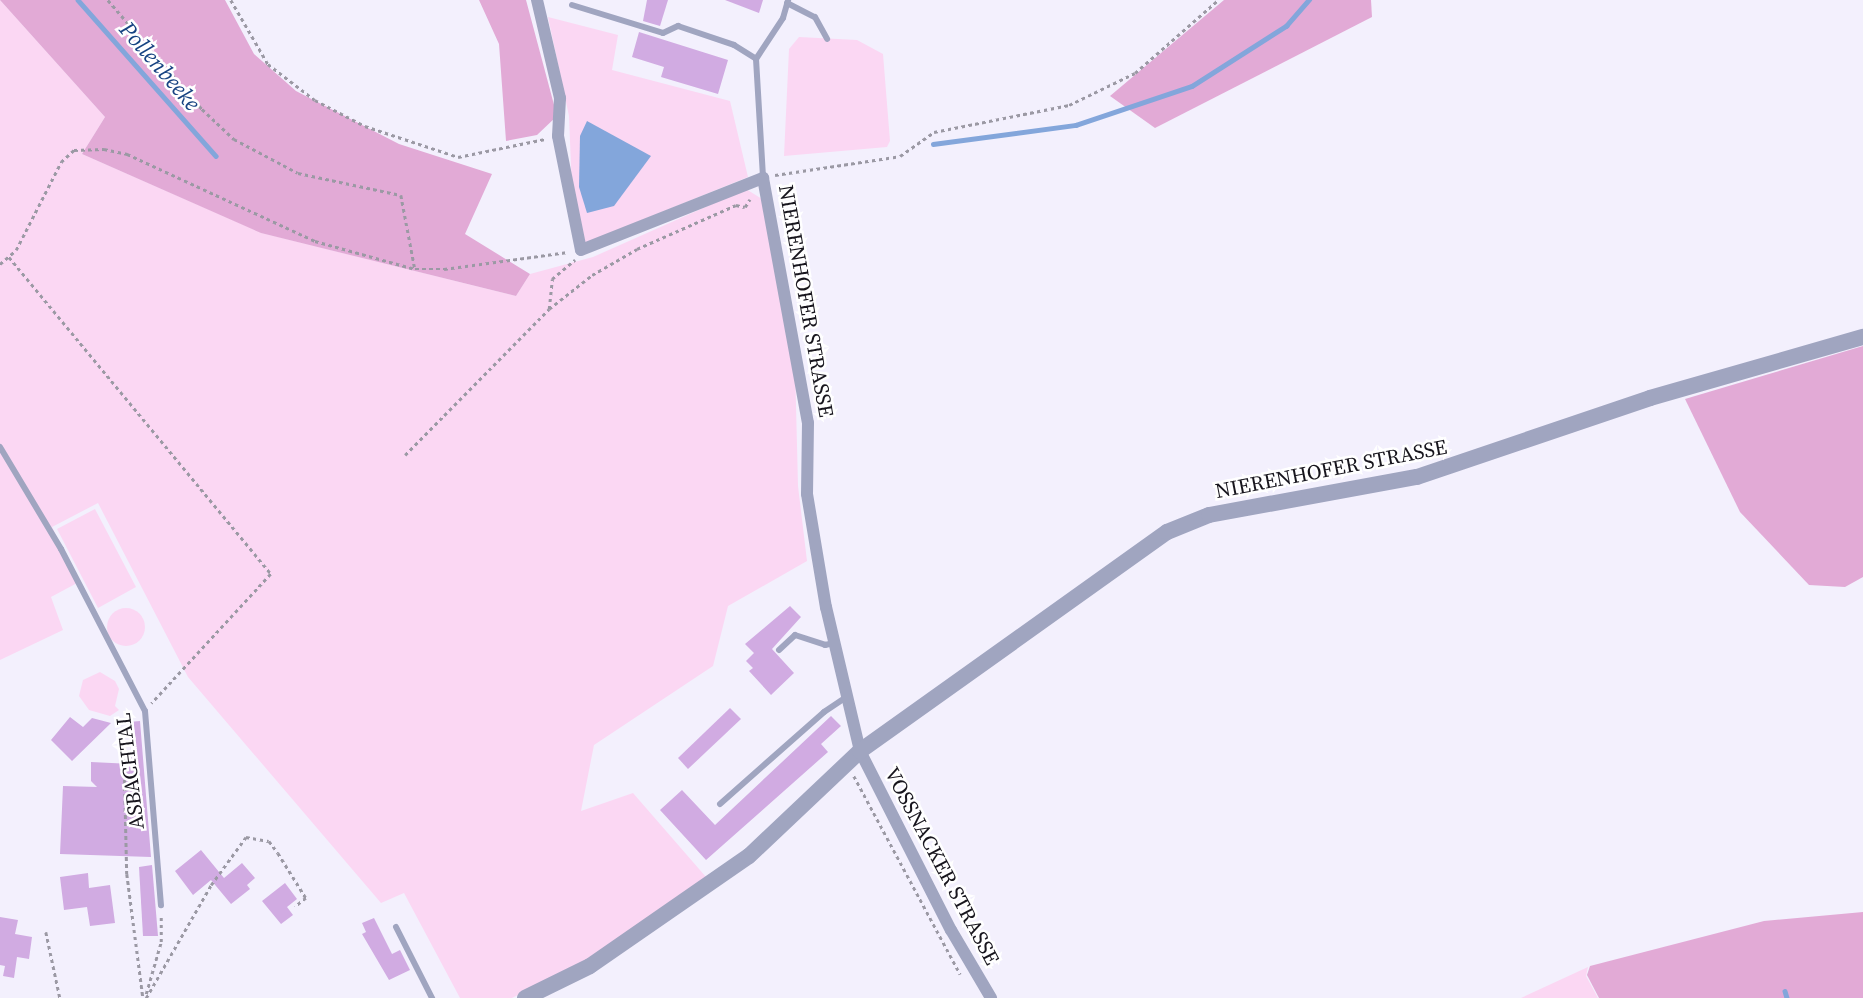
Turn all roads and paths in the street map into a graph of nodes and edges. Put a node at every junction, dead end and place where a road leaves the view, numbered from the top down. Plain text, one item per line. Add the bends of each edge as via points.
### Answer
1 (108, 0) edge
2 (231, 0) edge
3 (537, 0) edge
4 (1218, 0) edge
5 (787, 1) edge
6 (572, 5) dead end
7 (827, 38) dead end
8 (756, 59) junction
9 (558, 136) junction
10 (764, 180) junction
11 (581, 250) junction
12 (9, 257) junction
13 (0, 264) edge
14 (415, 269) junction
15 (549, 309) junction
16 (1863, 337) edge
17 (0, 447) edge
18 (405, 455) dead end
19 (834, 643) junction
20 (779, 650) dead end
21 (846, 697) junction
22 (145, 710) junction
23 (124, 745) dead end
24 (860, 751) junction
25 (848, 764) junction
26 (720, 804) dead end
27 (161, 905) joint
28 (296, 906) dead end
29 (396, 927) dead end
30 (46, 932) dead end
31 (960, 975) dead end
32 (60, 998) edge
33 (145, 998) edge
34 (432, 998) edge
35 (525, 998) edge
36 (991, 998) edge

1 - 14 path via 202,109 234,139 298,173 401,195
2 - 9 path via 268,64 315,100 365,126 458,157
3 - 9 street via 560,98
4 - 10 path via 1135,73 1069,106 934,132 900,156 777,174
5 - 7 lane via 815,17
5 - 8 lane via 783,18
6 - 8 lane via 663,33 678,26 734,45
8 - 10 lane
9 - 11 street
10 - 11 street, NIERENHOFER STRASSE
10 - 15 path via 745,207 736,205 637,249 592,275
10 - 19 street, NIERENHOFER STRASSE via 802,383 808,423 807,494
11 - 14 path
11 - 15 path via 571,265 552,279
12 - 13 path
12 - 14 path via 41,206 61,162 74,150 104,149 127,154 315,241
12 - 22 path via 271,574
15 - 18 path
16 - 24 street, NIERENHOFER STRASSE via 1650,398 1417,477 1187,522 1080,592
17 - 22 lane, ASBACHTAL via 61,549
19 - 20 lane via 825,645 795,635
19 - 21 street, NIERENHOFER STRASSE
21 - 24 street, NIERENHOFER STRASSE
21 - 26 lane
22 - 27 lane, ASBACHTAL
23 - 33 path via 127,874
24 - 25 street, NIERENHOFER STRASSE
24 - 36 street, VOSSNACKER STRASSE via 944,919
25 - 31 path
25 - 35 street, NIERENHOFER STRASSE via 749,856 590,966
27 - 33 path via 160,942
28 - 33 path via 306,898 278,853 269,841 246,837 211,885
29 - 34 lane
30 - 32 path

